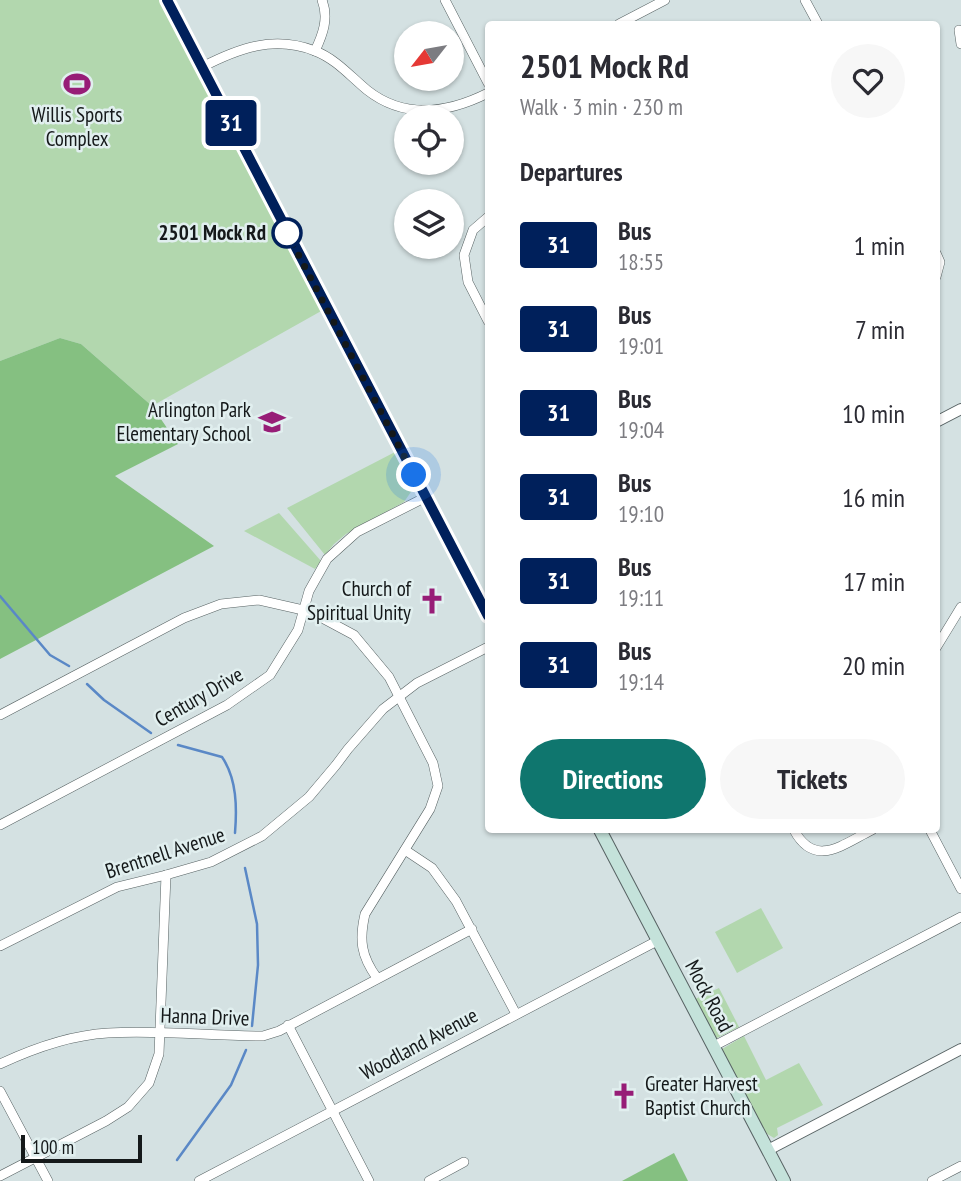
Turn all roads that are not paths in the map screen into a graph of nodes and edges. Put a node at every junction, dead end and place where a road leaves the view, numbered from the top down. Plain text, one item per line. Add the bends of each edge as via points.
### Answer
1 (167, 0) edge
2 (322, 0) edge
3 (445, 0) edge
4 (665, 0) edge
5 (805, 0) edge
6 (626, 21) edge
7 (816, 21) edge
8 (959, 30) edge
9 (961, 44) edge
10 (315, 51) junction
11 (202, 67) junction
12 (485, 77) edge
13 (485, 94) edge
14 (485, 220) edge
15 (485, 315) edge
16 (961, 409) edge
17 (940, 420) edge
18 (426, 497) junction
19 (961, 607) edge
20 (303, 610) junction
21 (485, 610) edge
22 (940, 632) edge
23 (485, 649) edge
24 (400, 697) junction
25 (0, 715) edge
26 (0, 825) edge
27 (602, 833) edge
28 (796, 833) edge
29 (866, 833) edge
30 (932, 833) edge
31 (405, 850) junction
32 (166, 875) junction
33 (961, 889) edge
34 (961, 917) edge
35 (472, 929) junction
36 (657, 941) junction
37 (0, 947) edge
38 (377, 978) junction
39 (516, 1014) junction
40 (288, 1025) junction
41 (160, 1032) junction
42 (714, 1046) junction
43 (961, 1049) edge
44 (0, 1064) edge
45 (0, 1091) edge
46 (333, 1111) junction
47 (768, 1150) junction
48 (36, 1157) junction
49 (464, 1162) dead end
50 (961, 1166) edge
51 (0, 1176) edge
52 (48, 1181) edge
53 (198, 1181) edge
54 (369, 1181) edge
55 (429, 1181) edge
56 (784, 1181) edge
57 (932, 1181) edge

1 - 11 main road
2 - 10 street via 326,24
3 - 12 street
4 - 6 street
5 - 7 street
8 - 9 street
10 - 11 street via 257,45
10 - 13 street via 382,99 407,109 446,109
11 - 18 main road
14 - 15 street via 473,230 464,255 468,282
16 - 17 street
18 - 20 street, Century Drive via 357,532 327,559
18 - 21 main road
19 - 22 street
20 - 24 street via 354,635
20 - 25 street via 259,600 221,604 173,624
20 - 26 street, Century Drive via 298,630 270,675 227,705
23 - 24 street, Brentnell Avenue via 417,683
24 - 31 street via 433,763 438,786
24 - 32 street, Brentnell Avenue via 383,709 309,797 262,836 211,862
27 - 36 main road, Mock Road
28 - 29 street via 805,846 822,852
30 - 33 street
31 - 35 street via 432,868
31 - 38 street via 365,914 360,932 363,952
32 - 37 street, Brentnell Avenue via 117,887
32 - 41 street
34 - 42 street
35 - 38 street, Hanna Drive
35 - 39 street
36 - 39 street, Woodland Avenue
36 - 42 main road, Mock Road
38 - 40 street, Hanna Drive
39 - 46 street, Woodland Avenue
40 - 41 street, Hanna Drive via 263,1036
40 - 46 street
41 - 44 street, Hanna Drive via 105,1033 53,1043
41 - 48 street via 159,1054 149,1083 128,1107
42 - 47 main road, Mock Road
43 - 47 street
45 - 48 street
46 - 53 street, Woodland Avenue
46 - 54 street
47 - 56 main road, Mock Road
48 - 51 street
48 - 52 street
49 - 55 street
50 - 57 street

